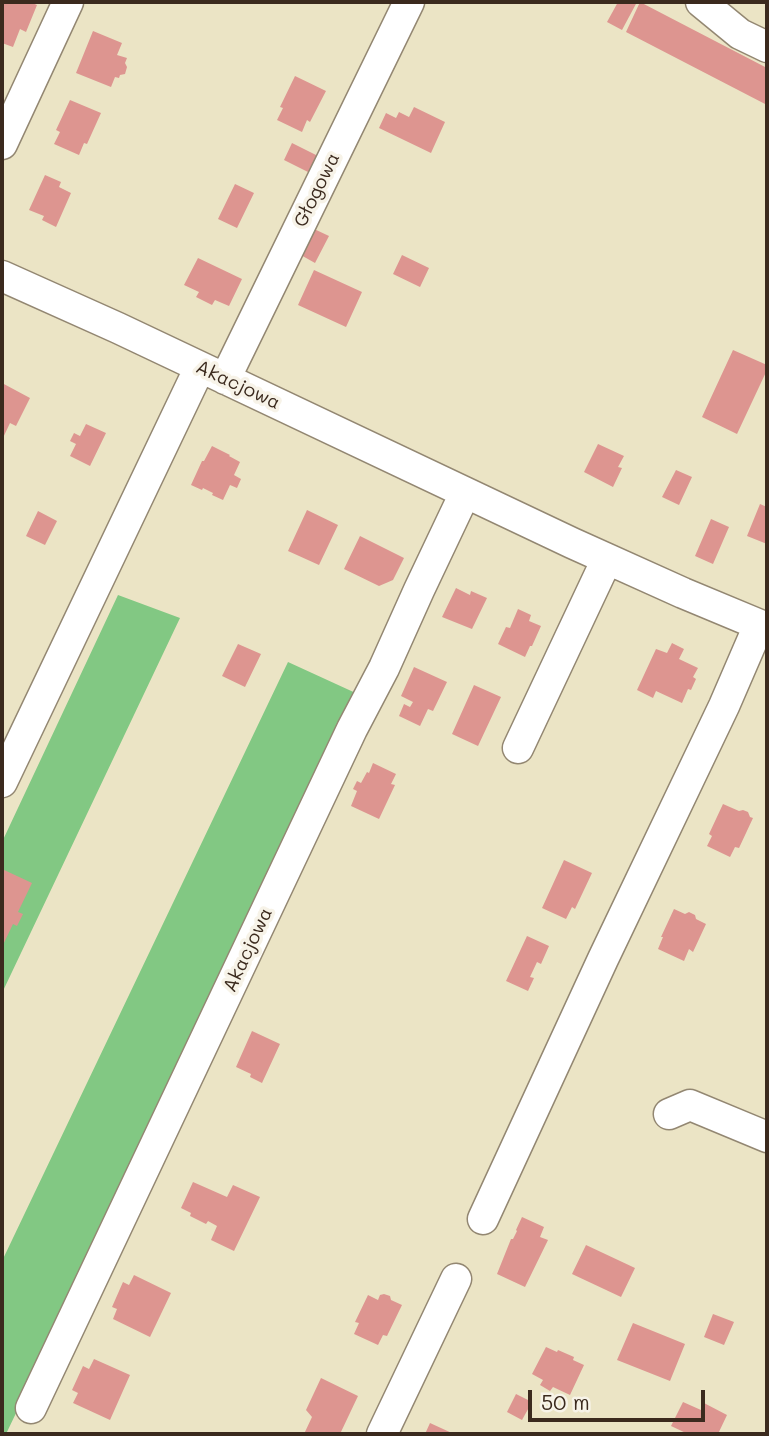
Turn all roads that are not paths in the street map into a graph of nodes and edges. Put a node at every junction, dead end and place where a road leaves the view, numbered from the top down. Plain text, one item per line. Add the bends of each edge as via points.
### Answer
1 (68, 2) edge
2 (409, 2) edge
3 (701, 2) edge
4 (767, 47) edge
5 (2, 144) edge
6 (4, 283) edge
7 (213, 373) junction
8 (465, 493) junction
9 (607, 559) junction
10 (763, 626) edge
11 (519, 748) dead end
12 (2, 782) edge
13 (669, 1114) dead end
14 (767, 1137) edge
15 (484, 1219) dead end
16 (456, 1279) dead end
17 (31, 1408) dead end
18 (382, 1434) edge

1 - 5 street
2 - 7 street, Głogowa
3 - 4 street via 740,34
6 - 7 street, Akacjowa via 118,328
7 - 8 street, Akacjowa
7 - 12 street, Głogowa
8 - 9 street, Akacjowa
8 - 17 street, Akacjowa
9 - 10 street, Akacjowa
9 - 11 street
10 - 15 street, Akacjowa
13 - 14 street via 690,1105
16 - 18 street

